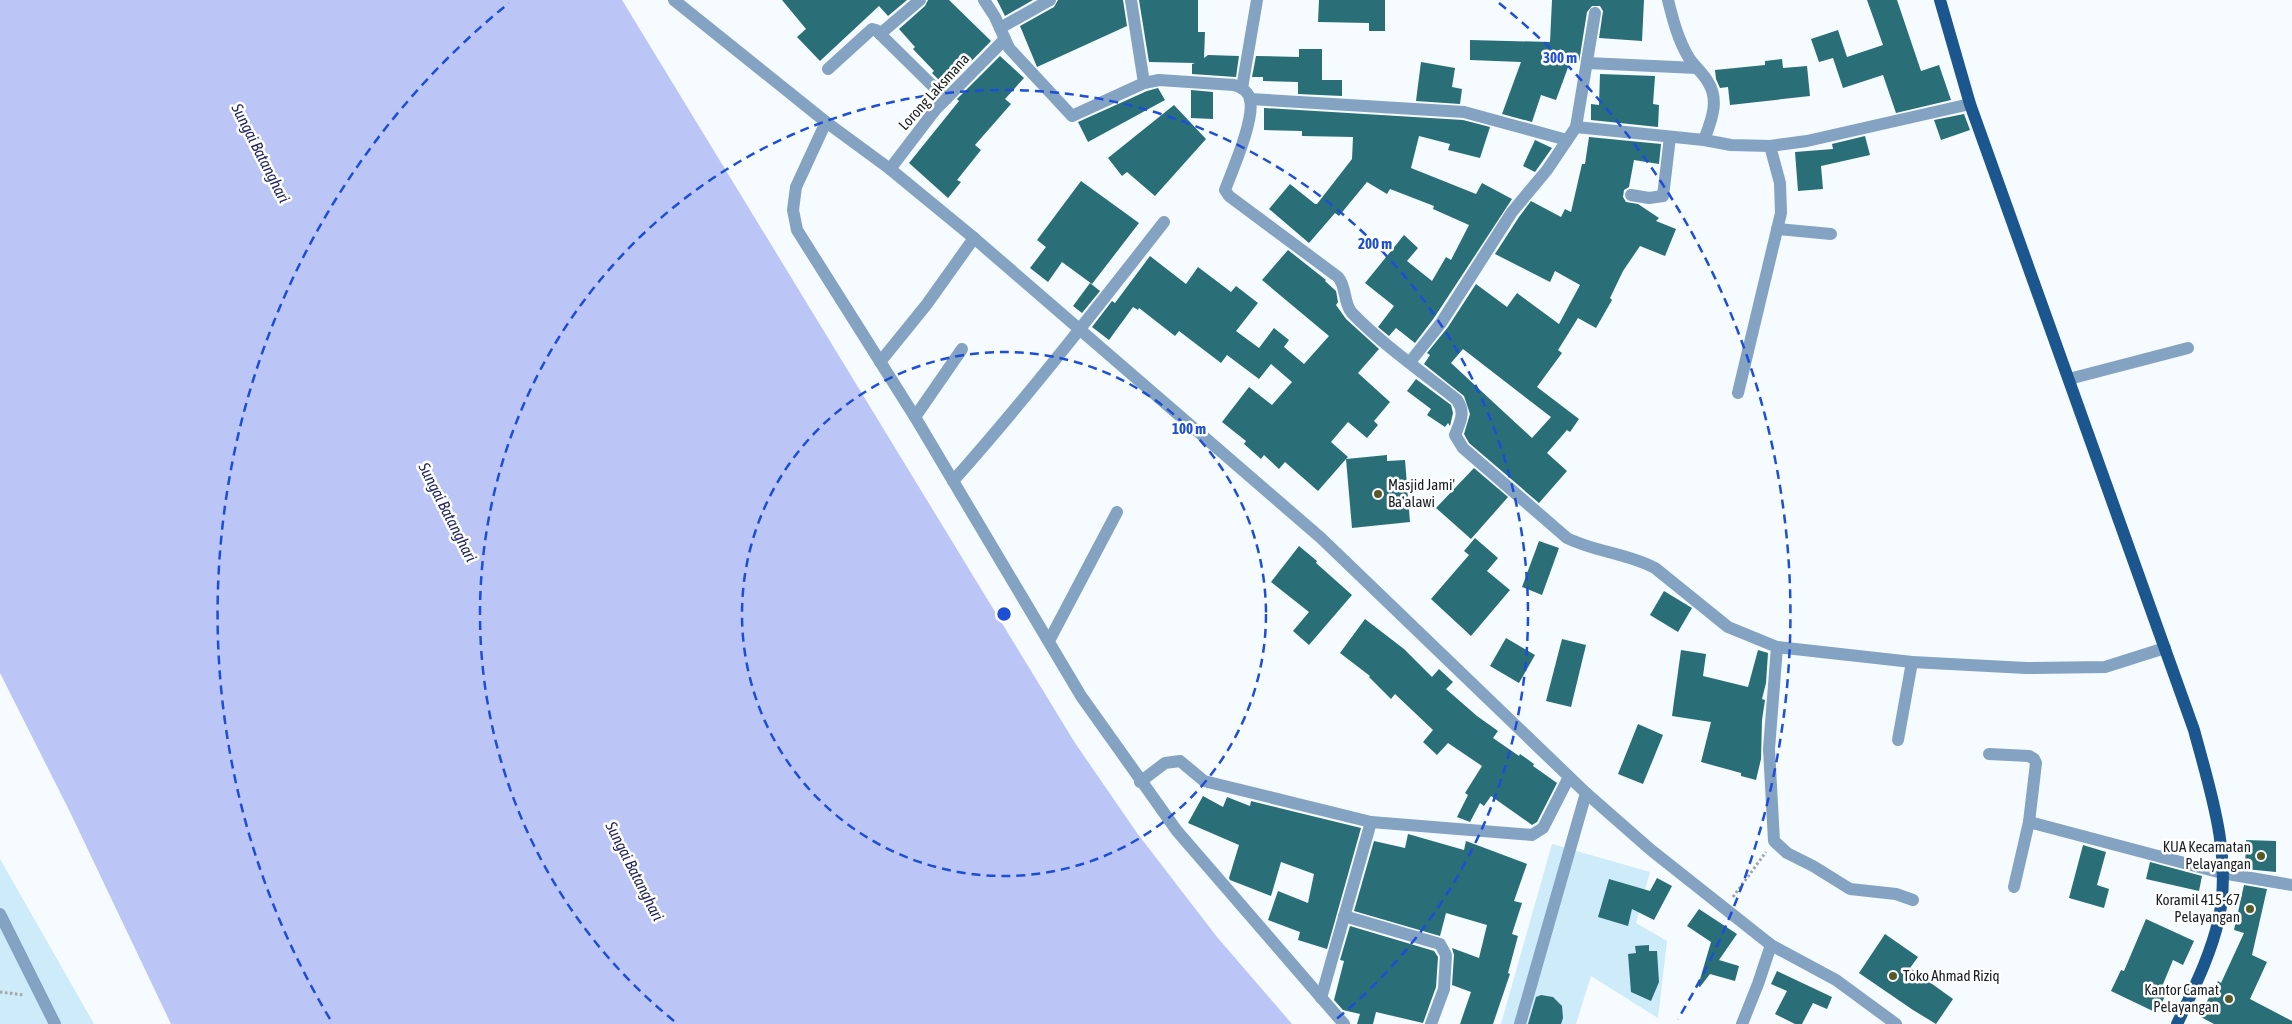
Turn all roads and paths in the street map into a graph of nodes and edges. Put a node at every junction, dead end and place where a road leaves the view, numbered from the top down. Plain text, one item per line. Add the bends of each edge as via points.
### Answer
1 (674, 0) edge
2 (920, 0) edge
3 (984, 0) edge
4 (1050, 0) edge
5 (1131, 0) edge
6 (1257, 0) edge
7 (1668, 0) edge
8 (1940, 0) edge
9 (1595, 13) dead end
10 (1002, 33) junction
11 (880, 34) junction
12 (1587, 63) junction
13 (1697, 68) junction
14 (828, 69) dead end
15 (1144, 83) junction
16 (1242, 88) junction
17 (946, 99) junction
18 (1250, 99) junction
19 (1970, 104) junction
20 (826, 122) junction
21 (1576, 127) junction
22 (1670, 137) junction
23 (1567, 140) junction
24 (1704, 140) junction
25 (1770, 146) junction
26 (890, 169) junction
27 (1631, 195) dead end
28 (1164, 222) dead end
29 (1777, 229) junction
30 (1831, 234) dead end
31 (974, 238) junction
32 (1079, 330) junction
33 (2188, 348) dead end
34 (962, 349) dead end
35 (880, 362) junction
36 (1410, 362) junction
37 (2068, 378) junction
38 (1738, 393) dead end
39 (915, 417) junction
40 (953, 481) junction
41 (1117, 512) dead end
42 (1049, 641) junction
43 (1777, 647) junction
44 (2165, 648) junction
45 (1912, 662) junction
46 (1898, 740) dead end
47 (1989, 754) dead end
48 (1569, 777) junction
49 (1140, 782) junction
50 (1586, 793) junction
51 (1370, 822) junction
52 (2029, 822) junction
53 (1774, 841) junction
54 (2222, 873) junction
55 (2292, 885) edge
56 (2014, 888) dead end
57 (1913, 900) dead end
58 (1724, 908) junction
59 (0, 914) edge
60 (1344, 916) junction
61 (1770, 945) junction
62 (0, 992) edge
63 (42, 998) junction
64 (1321, 998) junction
65 (55, 1024) edge
66 (1344, 1024) edge
67 (1432, 1024) edge
68 (1520, 1024) edge
69 (1742, 1024) edge
70 (1896, 1024) edge
71 (2176, 1024) edge

1 - 20 street
2 - 11 street
3 - 10 street
4 - 10 street, Lorong Laksmana
5 - 15 street
6 - 16 street
7 - 13 street via 1678,34
8 - 19 main road
9 - 12 street
10 - 15 street via 1009,48 1072,116
10 - 17 street, Lorong Laksmana
11 - 14 street via 869,30
11 - 17 street
12 - 13 street
12 - 21 street
13 - 24 street via 1713,92 1714,114
15 - 16 street via 1159,80
16 - 18 street
17 - 26 street, Lorong Laksmana
18 - 23 street via 1464,112
18 - 36 street via 1250,113 1225,190 1244,208 1338,277 1350,310
19 - 25 street via 1807,141
19 - 37 main road
20 - 26 street
20 - 35 street via 796,187 793,210 797,230
21 - 22 street
21 - 23 street
22 - 24 street
22 - 27 street via 1663,196
23 - 36 street via 1548,170 1512,212 1441,323
24 - 25 street via 1731,145
25 - 29 street via 1780,183 1781,214
26 - 31 street
28 - 32 street
29 - 30 street
29 - 38 street
31 - 32 street
31 - 35 street
32 - 40 street
32 - 48 street via 1321,538
33 - 37 street
34 - 39 street
35 - 39 street
36 - 43 street via 1462,406 1463,414 1455,435 1463,448 1555,529 1581,545 1655,568 1728,627
37 - 44 main road
39 - 40 street
40 - 42 street
41 - 42 street
42 - 49 street via 1081,696
43 - 45 street
43 - 53 street via 1769,749
44 - 45 street via 2105,667 2026,668
44 - 54 main road via 2194,730 2217,815
45 - 46 street
47 - 52 street via 2034,758
48 - 50 street
48 - 51 street via 1542,828 1532,835
49 - 51 street via 1165,763 1180,761 1204,781
49 - 64 street
50 - 58 street
50 - 68 street
51 - 60 street
52 - 54 street
52 - 56 street
53 - 57 street via 1787,853 1850,889 1896,894
53 - 58 path
54 - 55 street
54 - 71 main road via 2219,917 2201,974
58 - 61 street
59 - 63 street
60 - 64 street
60 - 67 street via 1440,944 1446,955 1444,989
61 - 69 street
61 - 70 street via 1836,980
62 - 63 path
63 - 65 street
64 - 66 street

